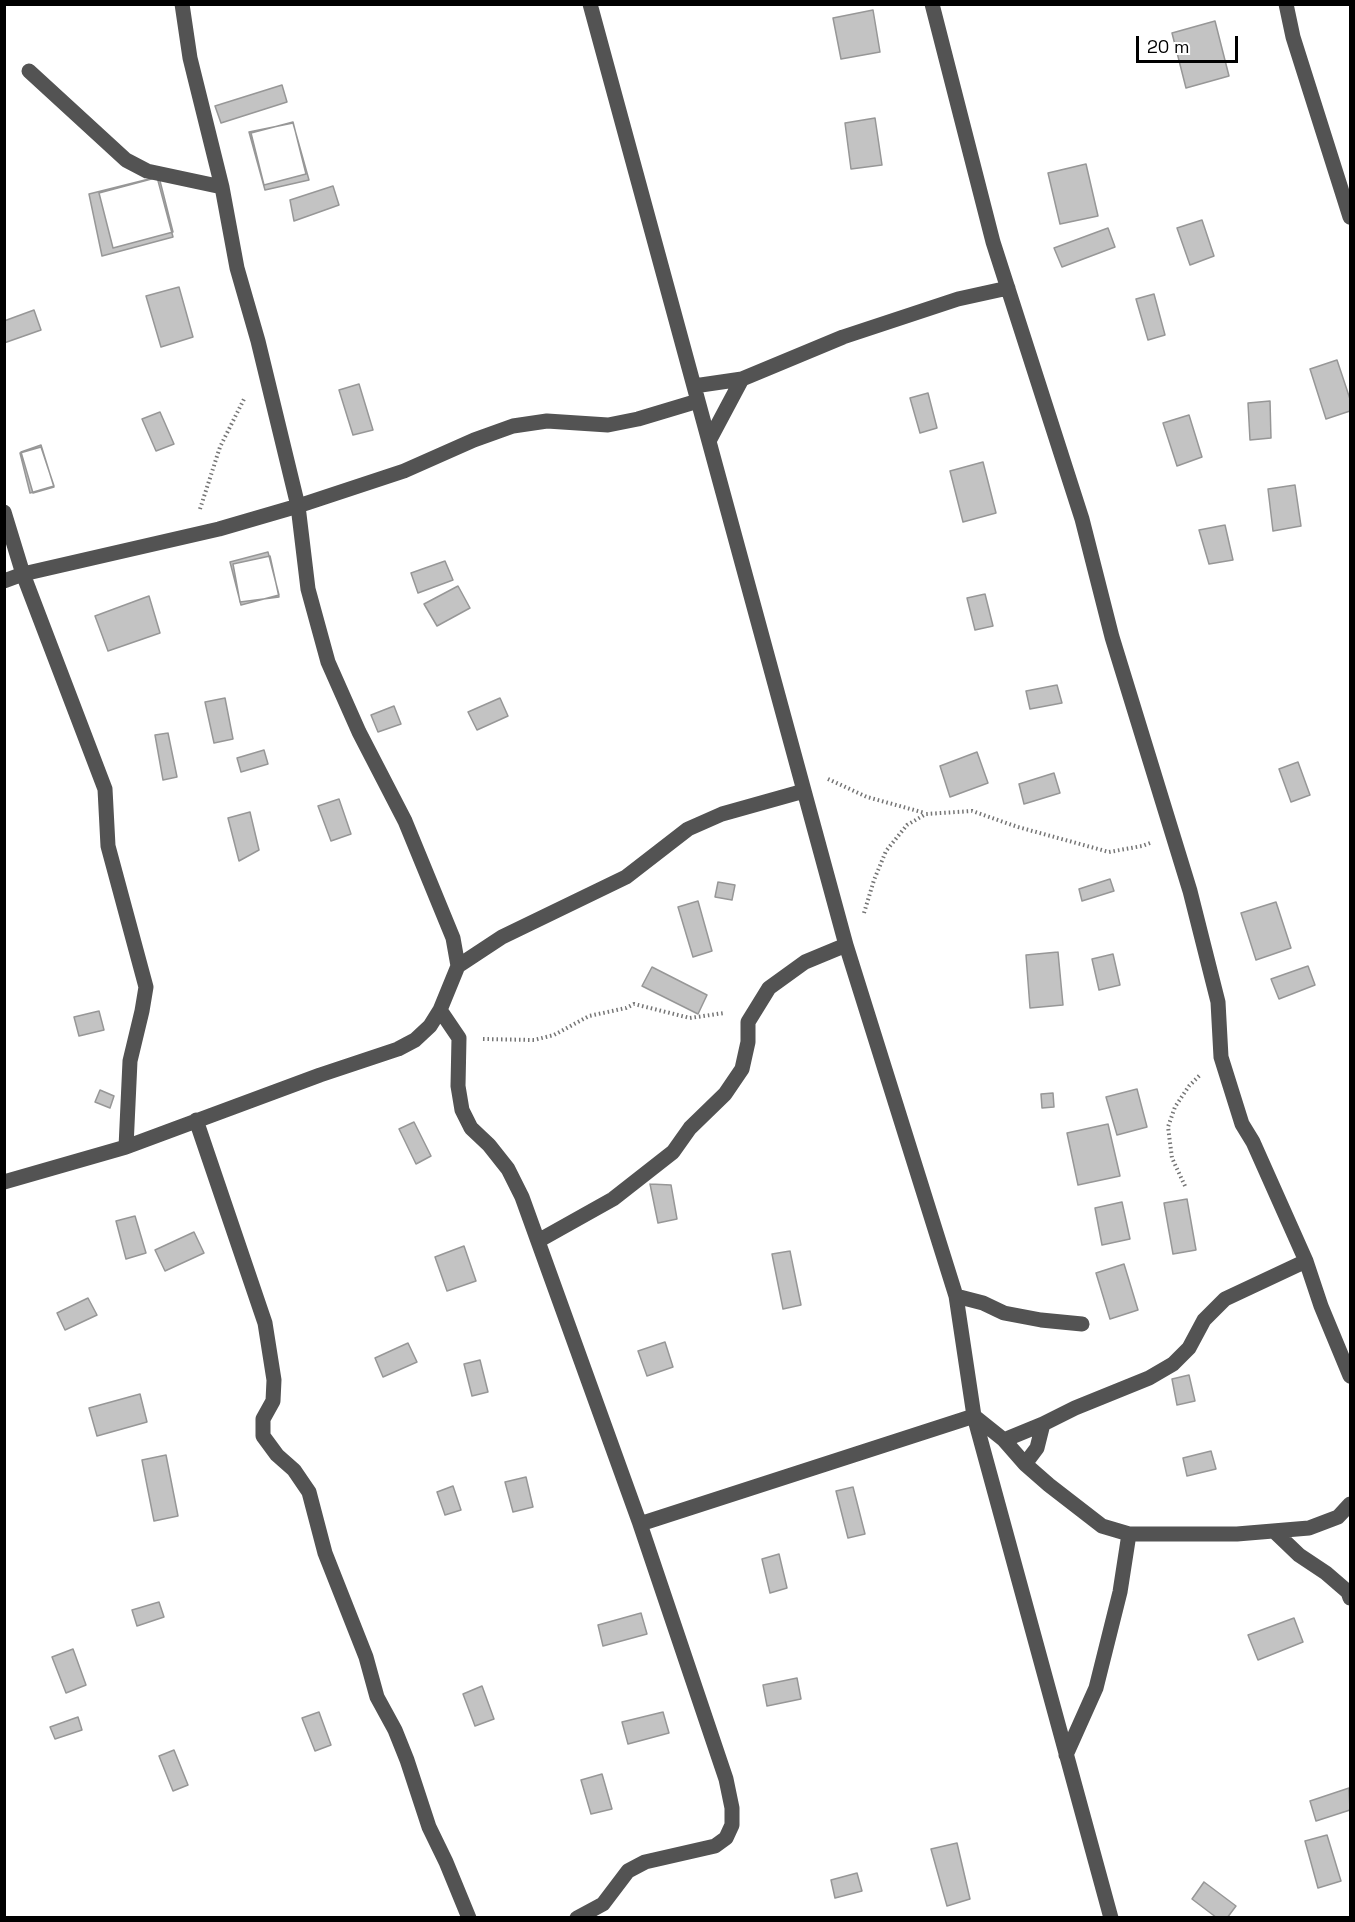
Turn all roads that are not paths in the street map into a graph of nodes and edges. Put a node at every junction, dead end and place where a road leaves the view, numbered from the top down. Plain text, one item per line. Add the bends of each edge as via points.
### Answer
1 (182, 4) edge
2 (590, 4) edge
3 (932, 4) edge
4 (1286, 4) edge
5 (29, 71) dead end
6 (222, 187) junction
7 (1350, 217) edge
8 (1008, 288) junction
9 (742, 380) junction
10 (696, 394) junction
11 (709, 441) junction
12 (298, 506) junction
13 (4, 512) edge
14 (24, 574) junction
15 (4, 581) edge
16 (804, 791) junction
17 (846, 945) junction
18 (458, 966) junction
19 (440, 1010) junction
20 (196, 1120) junction
21 (126, 1147) junction
22 (4, 1182) edge
23 (538, 1241) junction
24 (1306, 1261) junction
25 (956, 1296) junction
26 (1082, 1324) dead end
27 (1350, 1376) edge
28 (974, 1416) junction
29 (1043, 1424) junction
30 (1004, 1440) junction
31 (1025, 1464) junction
32 (1350, 1504) edge
33 (640, 1524) junction
34 (1275, 1532) junction
35 (1129, 1534) junction
36 (1350, 1598) edge
37 (1066, 1755) junction
38 (603, 1911) edge
39 (469, 1917) edge
40 (579, 1917) edge
41 (1111, 1917) edge

1 - 6 street via 189,58
2 - 10 street
3 - 8 street
4 - 7 street
5 - 6 street via 126,160 147,171
6 - 12 street via 237,268
8 - 9 street via 958,299 843,337
8 - 24 street via 1082,519 1112,637 1210,964 1218,1002 1221,1053 1242,1124
9 - 10 street
9 - 11 street
10 - 11 street
10 - 12 street via 638,419 608,425 547,421 513,426 404,471
11 - 16 street
12 - 14 street via 219,529
12 - 18 street via 308,589 328,662 405,821 453,938
13 - 14 street
14 - 15 street
14 - 21 street via 105,789 108,846 146,987 130,1060
16 - 17 street
16 - 18 street via 722,814 688,828 626,877 502,937
17 - 23 street via 805,962 769,988 748,1022 742,1069 673,1152 613,1199
17 - 25 street
18 - 19 street
19 - 20 street via 415,1041 398,1049
19 - 23 street via 459,1038 462,1110 471,1128 508,1169
20 - 21 street
20 - 39 street via 265,1323 274,1380 273,1401 263,1419 263,1436 309,1492 325,1553 366,1657 377,1697 395,1730 429,1827
21 - 22 street
23 - 33 street
24 - 27 street
24 - 29 street via 1225,1299 1204,1320 1189,1348 1173,1364
25 - 26 street via 1004,1313
25 - 28 street
28 - 30 street
28 - 33 street
28 - 37 street
29 - 30 street
29 - 31 street via 1036,1448
30 - 31 street
31 - 35 street via 1101,1526
32 - 34 street via 1338,1517 1309,1528
33 - 38 street via 726,1779 732,1825 726,1838 715,1846 645,1862 628,1871
34 - 35 street
34 - 36 street via 1348,1592
35 - 37 street via 1120,1592 1099,1678
37 - 41 street
38 - 40 street

